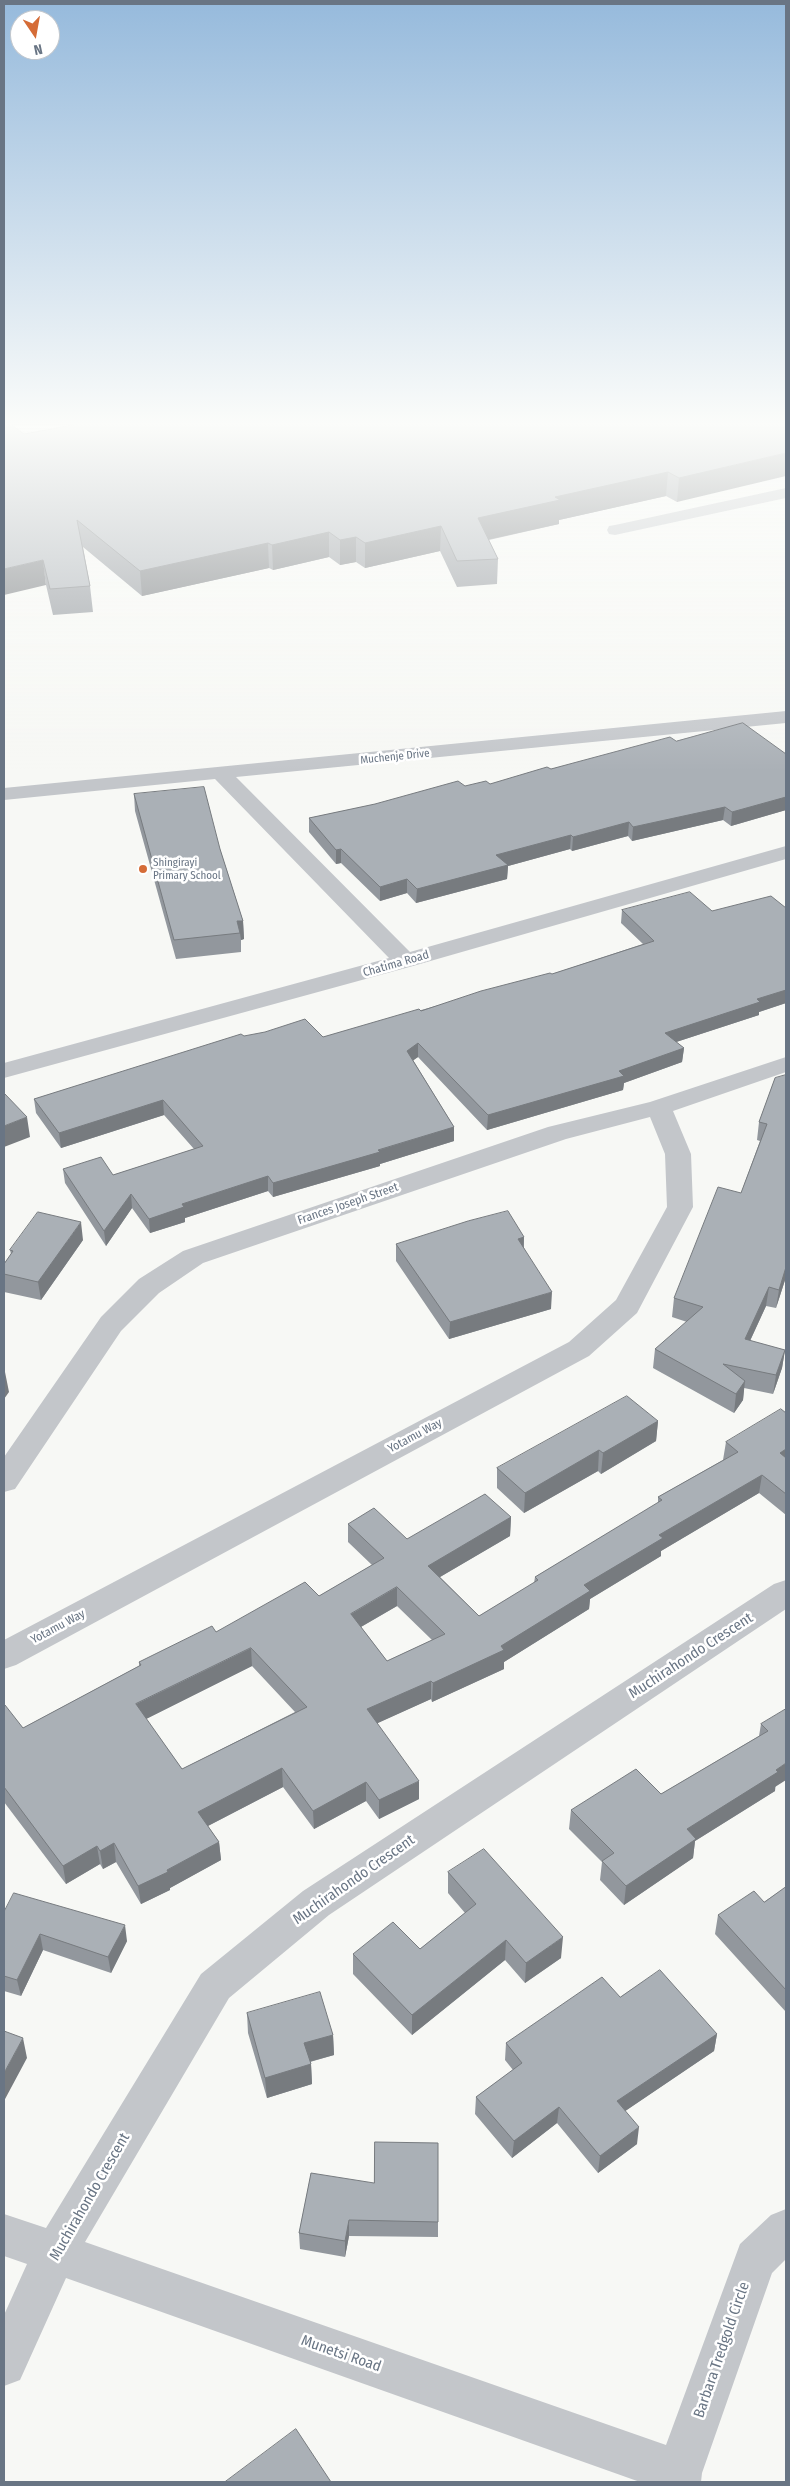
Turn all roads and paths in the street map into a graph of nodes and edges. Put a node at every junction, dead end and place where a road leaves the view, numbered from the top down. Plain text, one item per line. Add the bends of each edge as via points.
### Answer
1 (786, 717) edge
2 (221, 774) junction
3 (4, 794) edge
4 (786, 852) edge
5 (405, 962) junction
6 (786, 1064) edge
7 (4, 1071) edge
8 (659, 1107) junction
9 (4, 1481) edge
10 (786, 1593) edge
11 (4, 1656) edge
12 (786, 2230) edge
13 (4, 2235) edge
14 (56, 2253) junction
15 (4, 2364) edge
16 (678, 2477) edge

1 - 2 street, Muchenje Drive
2 - 3 street, Muchenje Drive
2 - 5 street
4 - 5 street, Chatima Road
5 - 7 street, Chatima Road
6 - 8 street, Frances Joseph Street
8 - 9 street, Frances Joseph Street via 557,1133 193,1258 149,1286 111,1324
8 - 11 street, Yotamu Way via 678,1154 680,1207 627,1306 579,1349
10 - 14 street, Muchirahondo Crescent via 316,1903 215,1986
12 - 16 street, Barbara Tredgold Circle via 754,2258
13 - 14 street, Munetsi Road
14 - 15 street, Muchirahondo Crescent
14 - 16 street, Munetsi Road

